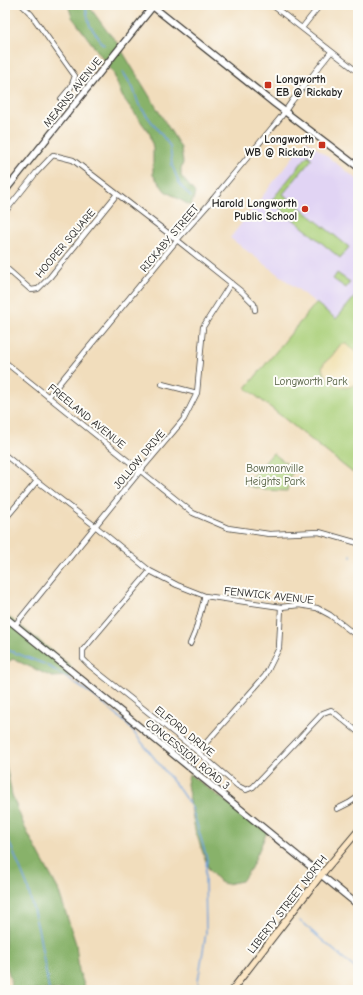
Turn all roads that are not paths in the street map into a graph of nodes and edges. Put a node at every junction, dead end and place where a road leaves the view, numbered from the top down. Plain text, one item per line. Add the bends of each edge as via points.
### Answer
1 (22, 5) edge
2 (272, 5) edge
3 (320, 5) edge
4 (153, 6) edge
5 (302, 28) junction
6 (331, 52) junction
7 (358, 72) edge
8 (61, 99) dead end
9 (285, 112) junction
10 (358, 167) edge
11 (5, 191) edge
12 (117, 194) junction
13 (5, 212) edge
14 (178, 240) junction
15 (5, 267) edge
16 (231, 283) junction
17 (255, 310) dead end
18 (5, 362) edge
19 (162, 384) dead end
20 (197, 393) junction
21 (48, 397) junction
22 (5, 455) edge
23 (140, 471) junction
24 (36, 481) junction
25 (5, 519) edge
26 (95, 526) junction
27 (358, 543) edge
28 (150, 571) junction
29 (205, 596) junction
30 (281, 607) junction
31 (5, 617) edge
32 (15, 625) junction
33 (358, 637) edge
34 (190, 644) dead end
35 (358, 732) edge
36 (198, 752) junction
37 (358, 796) edge
38 (337, 809) dead end
39 (358, 831) edge
40 (321, 875) junction
41 (358, 905) edge
42 (232, 990) edge

1 - 8 street via 75,76 71,87
2 - 5 street
3 - 5 street
4 - 9 street
4 - 11 street, MEARNS AVENUE
5 - 6 street
6 - 7 street
6 - 9 street, RICKABY STREET
9 - 10 street
9 - 14 street, RICKABY STREET
12 - 13 street via 73,160 53,155
12 - 14 street
12 - 15 street, HOOPER SQUARE via 38,289 31,290
14 - 16 street
14 - 21 street, RICKABY STREET
16 - 17 street via 254,304
16 - 20 street, JOLLOW DRIVE via 203,327
18 - 21 street, FREELAND AVENUE
19 - 20 street
20 - 23 street, JOLLOW DRIVE via 184,419
21 - 23 street, FREELAND AVENUE
22 - 24 street, FENWICK AVENUE
23 - 26 street, JOLLOW DRIVE
23 - 27 street, FREELAND AVENUE via 193,513 228,528 269,534 319,532
24 - 25 street
24 - 26 street, FENWICK AVENUE
26 - 28 street, FENWICK AVENUE
26 - 32 street, JOLLOW DRIVE
28 - 29 street, FENWICK AVENUE
28 - 36 street, ELFORD DRIVE via 83,650 83,659
29 - 30 street, FENWICK AVENUE
29 - 34 street
30 - 33 street, FENWICK AVENUE via 299,605 317,608
30 - 36 street via 279,648 265,676
31 - 32 street, CONCESSION ROAD 3
32 - 40 street, CONCESSION ROAD 3
35 - 36 street, ELFORD DRIVE via 332,710 323,714 253,786 246,790
37 - 38 street
39 - 40 main road, LIBERTY STREET NORTH
40 - 41 street, CONCESSION ROAD 3
40 - 42 main road, LIBERTY STREET NORTH

